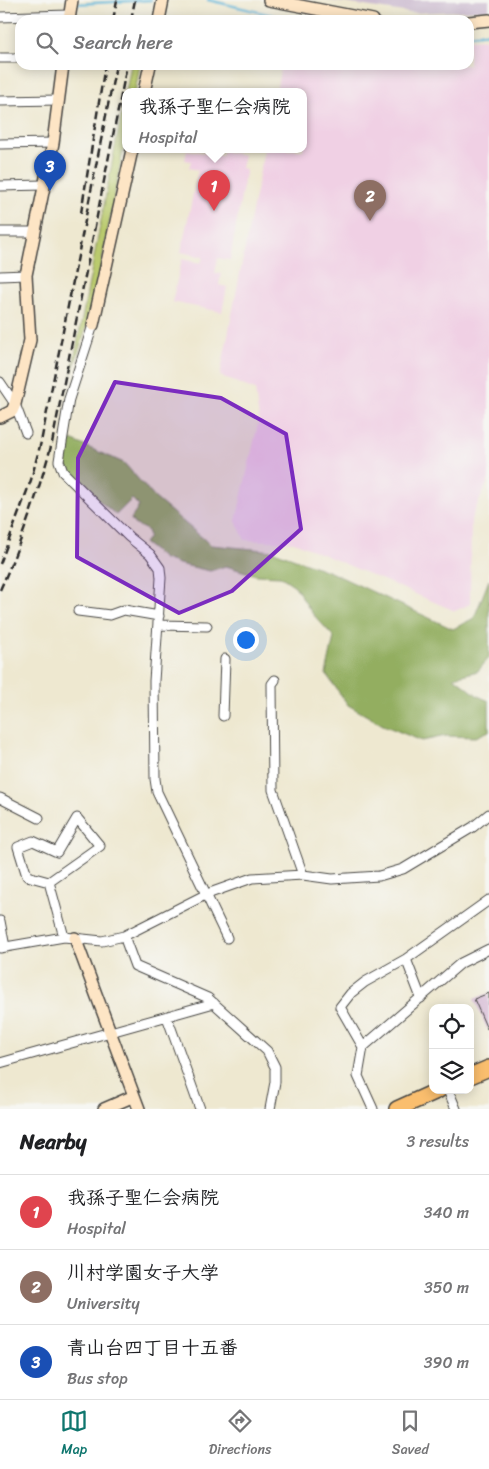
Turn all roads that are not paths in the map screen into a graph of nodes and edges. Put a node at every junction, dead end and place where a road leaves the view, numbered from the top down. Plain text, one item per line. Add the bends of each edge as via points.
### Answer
1 (72, 0) edge
2 (163, 0) edge
3 (269, 0) edge
4 (70, 15) edge
5 (160, 15) edge
6 (347, 15) edge
7 (0, 16) edge
8 (15, 16) edge
9 (489, 20) edge
10 (474, 22) edge
11 (0, 58) edge
12 (15, 58) edge
13 (62, 70) edge
14 (149, 70) edge
15 (145, 88) edge
16 (59, 100) junction
17 (0, 101) edge
18 (53, 143) junction
19 (0, 144) edge
20 (131, 153) edge
21 (44, 185) junction
22 (0, 186) edge
23 (0, 232) edge
24 (34, 232) junction
25 (26, 275) junction
26 (0, 276) edge
27 (93, 325) joint
28 (0, 382) edge
29 (15, 404) junction
30 (0, 417) edge
31 (26, 433) dead end
32 (78, 612) dead end
33 (159, 621) junction
34 (207, 626) dead end
35 (225, 659) dead end
36 (274, 680) dead end
37 (223, 716) dead end
38 (0, 798) edge
39 (489, 814) edge
40 (39, 818) dead end
41 (303, 875) junction
42 (49, 882) junction
43 (207, 894) junction
44 (489, 900) edge
45 (0, 920) edge
46 (124, 936) junction
47 (70, 937) junction
48 (227, 938) dead end
49 (3, 947) edge
50 (489, 949) edge
51 (406, 959) junction
52 (421, 998) junction
53 (214, 1003) junction
54 (167, 1016) junction
55 (110, 1032) junction
56 (363, 1047) junction
57 (0, 1063) edge
58 (489, 1068) edge
59 (474, 1074) edge
60 (430, 1094) edge
61 (450, 1094) edge
62 (134, 1096) junction
63 (399, 1108) edge
64 (104, 1109) edge
65 (139, 1109) edge
66 (200, 1109) edge
67 (270, 1109) edge
68 (373, 1109) edge
69 (456, 1109) edge

1 - 4 street
2 - 5 street
3 - 6 street
7 - 8 street
9 - 10 street
11 - 12 street
13 - 16 street
14 - 15 street
16 - 17 street
16 - 18 street
18 - 19 street
18 - 21 street
20 - 27 street
21 - 22 street
21 - 24 street
23 - 24 street
24 - 25 street
25 - 26 street
25 - 29 street via 30,340
27 - 33 street via 69,399 60,466 70,480 156,561 162,578
28 - 29 street
29 - 30 street via 12,411
29 - 31 street
32 - 33 street via 110,615 124,610
33 - 34 street
33 - 43 street via 154,681 157,792
35 - 37 street
36 - 41 street via 273,790
38 - 40 street
39 - 41 street via 474,827 403,869 379,876 332,879
41 - 43 street via 252,878
42 - 42 street via 27,876 18,846 33,841 58,852 77,818 100,846
42 - 47 street
43 - 46 street
43 - 48 street
44 - 51 street
45 - 49 street
46 - 47 street via 102,941
46 - 53 street via 135,966
47 - 49 street
47 - 55 street
50 - 52 street via 461,963
51 - 52 street
51 - 56 street via 365,982 340,1007
52 - 56 street
53 - 54 street
53 - 67 street via 267,1051 275,1067
54 - 55 street
54 - 66 street
55 - 57 street
55 - 62 street
56 - 68 street via 358,1076
58 - 59 highway
60 - 63 highway
61 - 69 street
62 - 64 street
62 - 65 street

